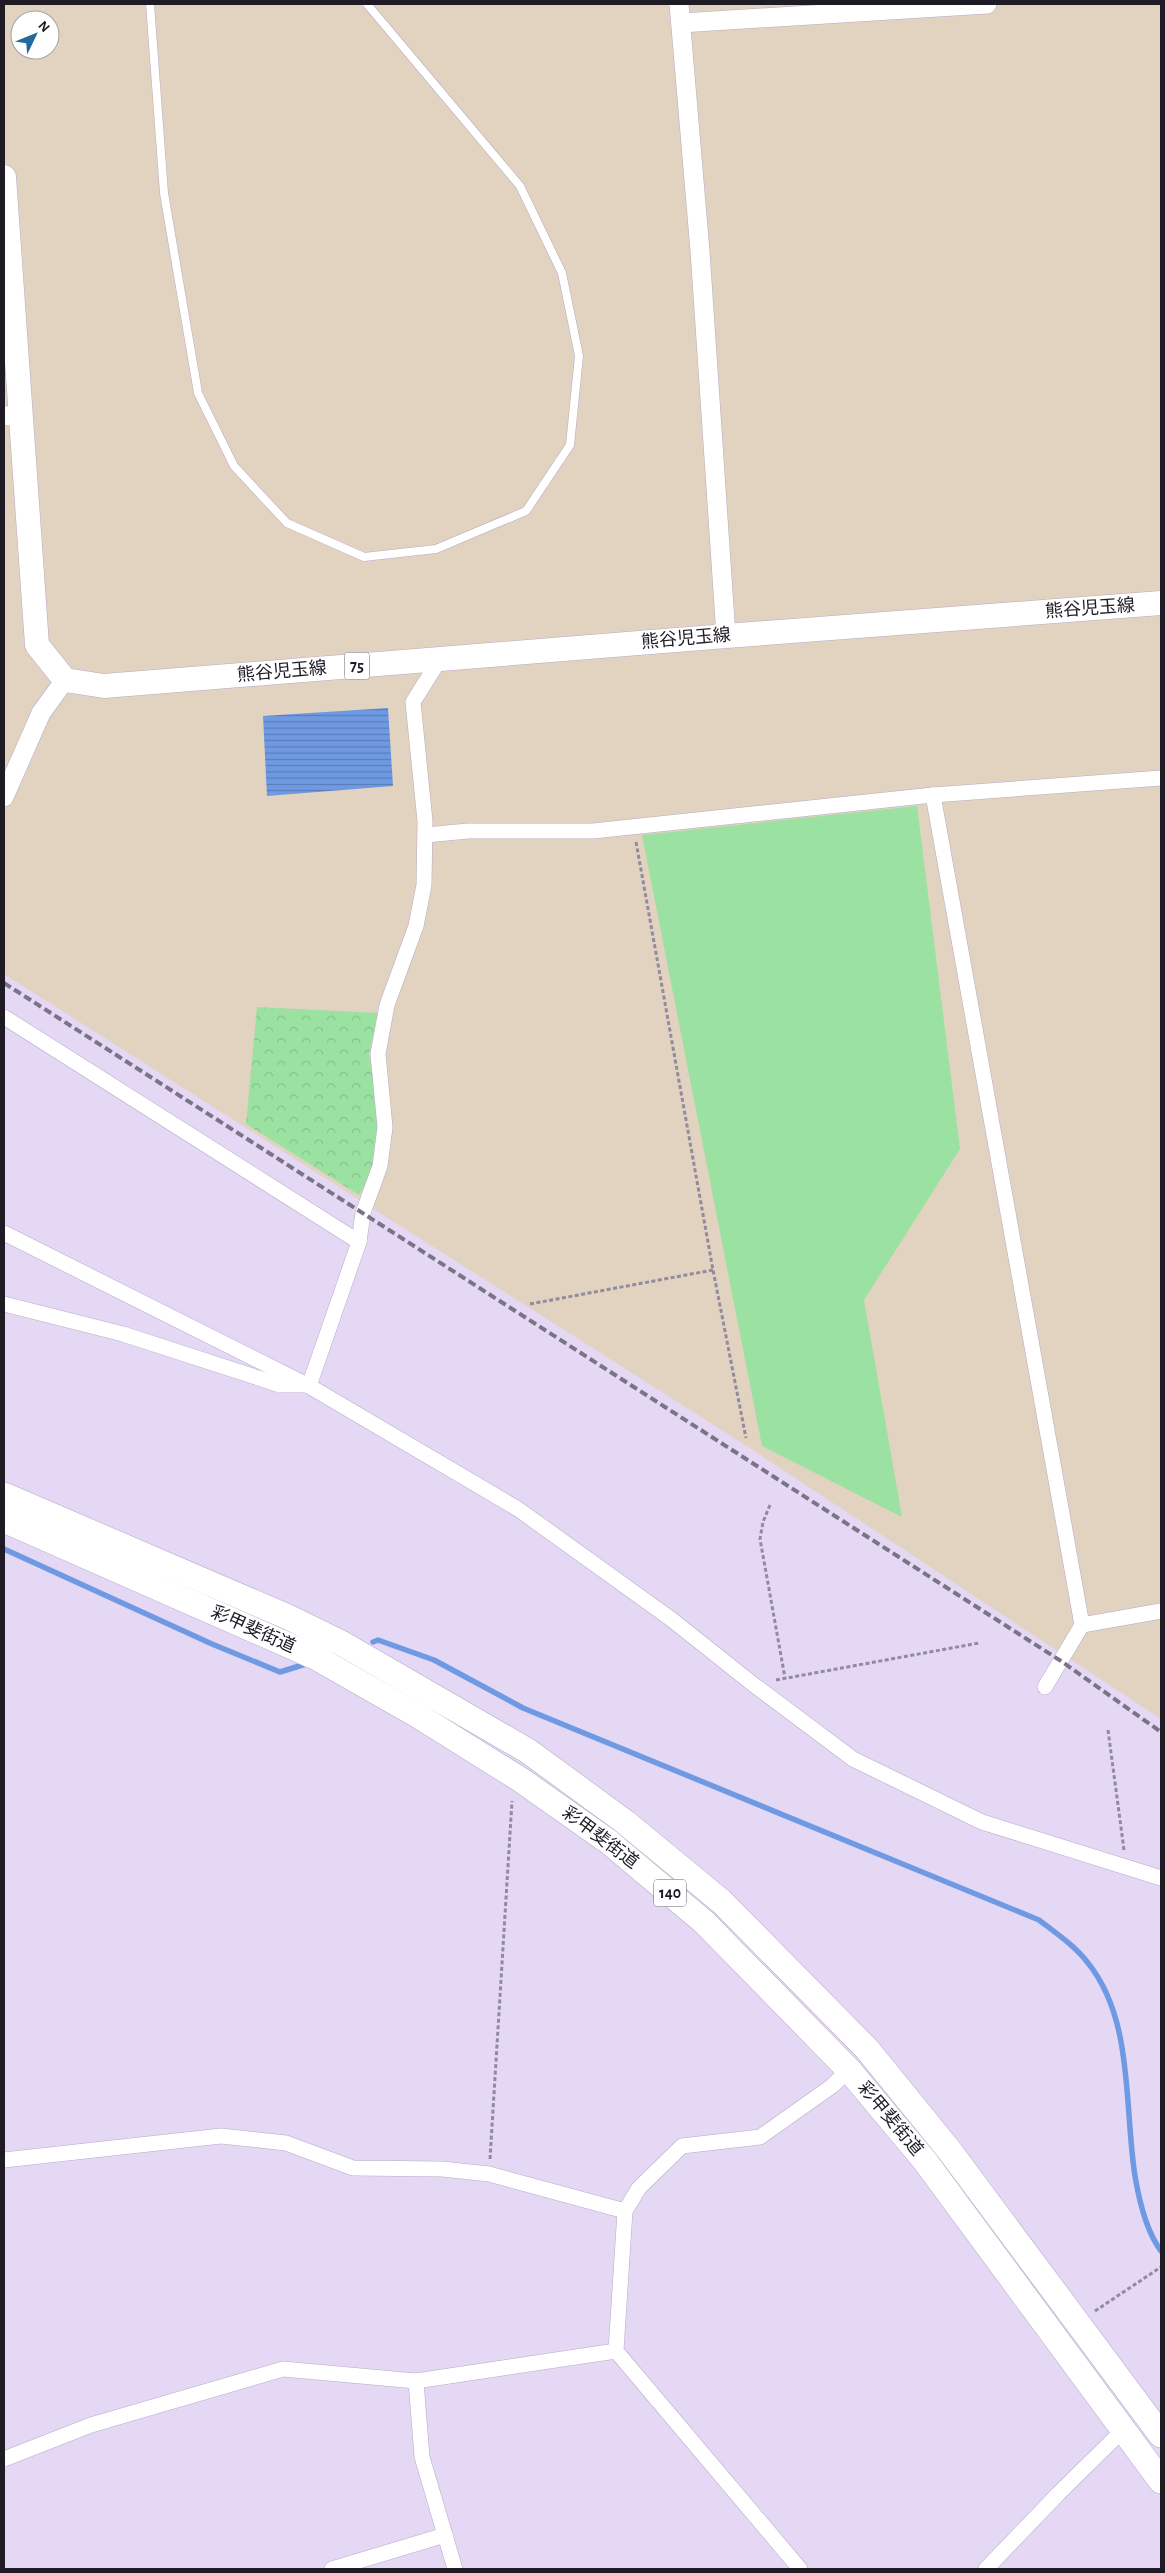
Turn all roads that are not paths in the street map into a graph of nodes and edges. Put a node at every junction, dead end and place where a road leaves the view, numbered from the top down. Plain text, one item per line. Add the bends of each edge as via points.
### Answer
1 (150, 4) edge
2 (368, 4) edge
3 (679, 4) edge
4 (987, 4) edge
5 (862, 8) edge
6 (681, 23) junction
7 (4, 178) edge
8 (12, 415) edge
9 (1161, 604) edge
10 (726, 636) junction
11 (440, 660) junction
12 (65, 680) junction
13 (1161, 778) edge
14 (933, 795) junction
15 (4, 796) edge
16 (426, 835) junction
17 (4, 1017) edge
18 (4, 1233) edge
19 (359, 1242) junction
20 (4, 1304) edge
21 (309, 1386) junction
22 (4, 1494) edge
23 (4, 1520) edge
24 (1161, 1611) edge
25 (1082, 1625) junction
26 (1045, 1687) dead end
27 (1161, 1878) edge
28 (849, 2070) junction
29 (4, 2160) edge
30 (625, 2211) junction
31 (616, 2351) junction
32 (416, 2381) junction
33 (1124, 2430) junction
34 (1161, 2436) edge
35 (4, 2459) edge
36 (1161, 2481) edge
37 (445, 2535) junction
38 (332, 2569) edge
39 (456, 2569) edge
40 (800, 2569) edge
41 (986, 2569) edge

1 - 2 lane via 164,193 198,393 234,466 287,523 364,557 436,549 526,511 570,445 579,356 562,273 520,186
3 - 6 street
4 - 5 street
5 - 6 street
6 - 10 street
7 - 8 main road
8 - 12 main road via 37,645
9 - 10 main road, 熊谷児玉線 / 75
10 - 11 main road, 熊谷児玉線 / 75
11 - 12 main road, 熊谷児玉線 / 75 via 104,686
11 - 16 street via 413,702
12 - 15 street via 41,713
13 - 14 street
14 - 16 street via 593,831 468,831
14 - 25 street
16 - 19 street via 424,885 416,926 387,1005 378,1054 385,1127 380,1166 363,1213
17 - 19 street
18 - 21 street
19 - 21 street
20 - 21 street via 123,1334 280,1385
21 - 27 street via 518,1509 671,1619 853,1759 982,1822
22 - 34 highway, 彩甲斐街道 / 140 via 343,1644 528,1751 625,1822 722,1902 867,2049 950,2150
23 - 28 highway, 彩甲斐街道 / 140 via 315,1657 521,1780 609,1842 704,1922
24 - 25 street
25 - 26 street
28 - 30 street via 832,2086 760,2137 682,2146 639,2188
28 - 33 highway, 彩甲斐街道 / 140 via 926,2161
29 - 30 street via 221,2136 286,2143 353,2168 442,2169 489,2174
30 - 31 street
31 - 32 street
31 - 40 street
32 - 35 street via 283,2369 91,2425
32 - 37 street via 422,2457
33 - 36 highway, 彩甲斐街道 / 140
33 - 41 street
37 - 38 street
37 - 39 street

